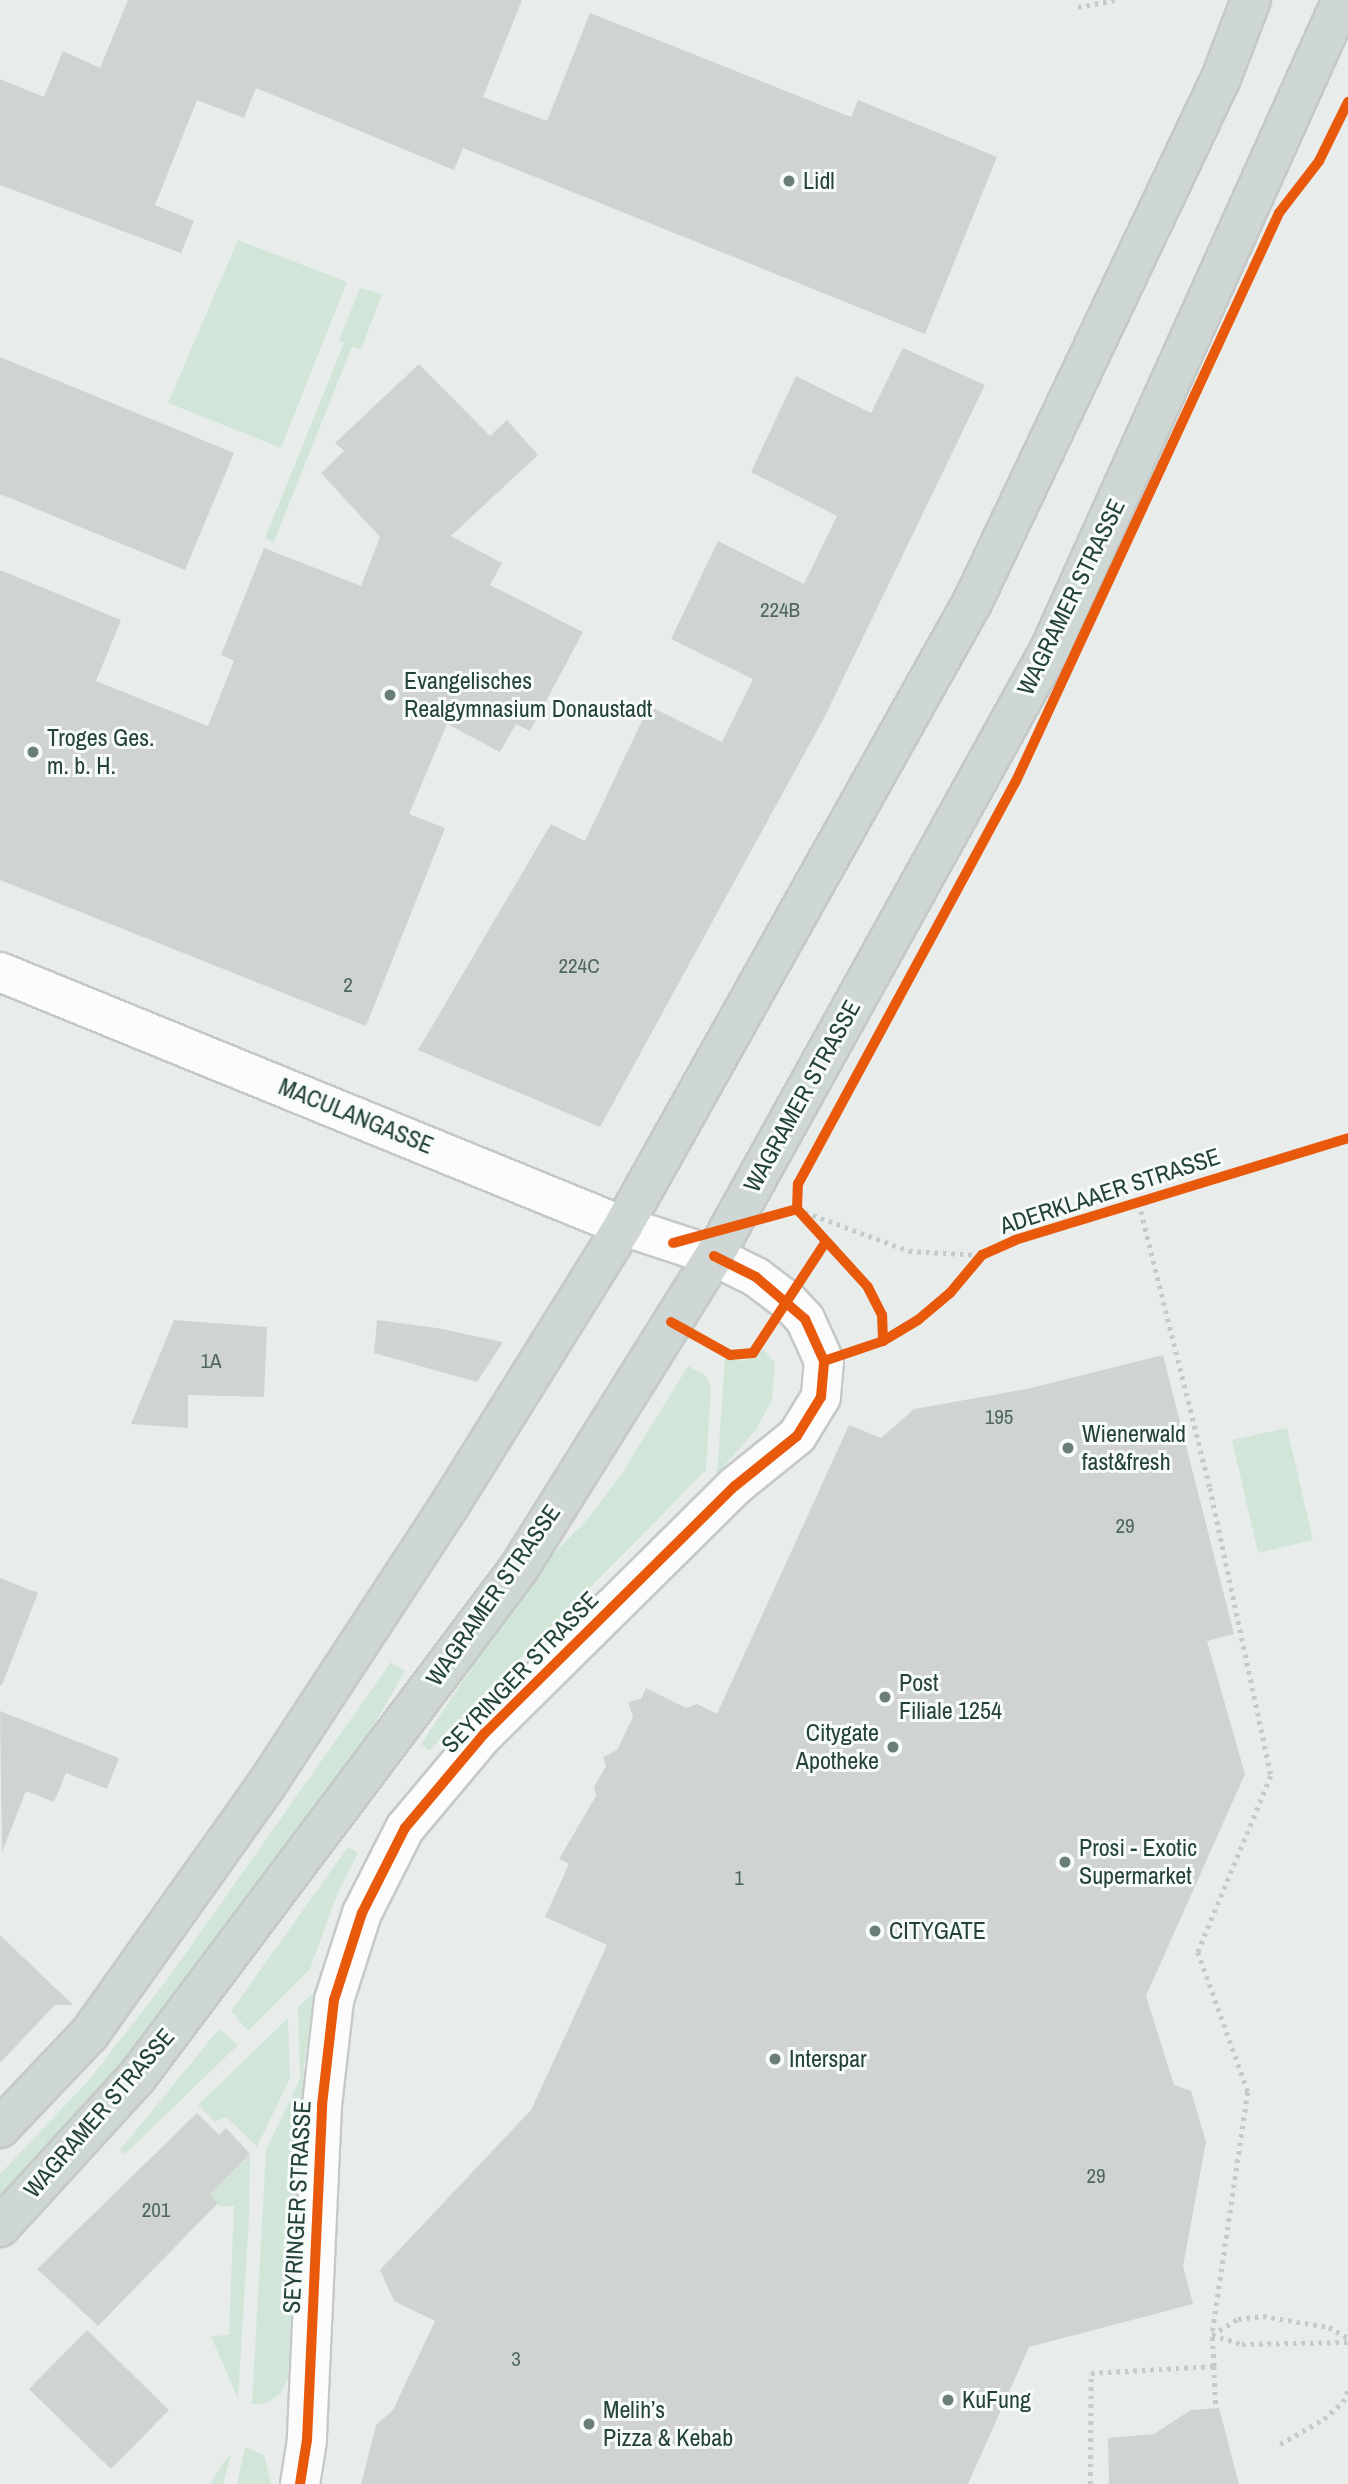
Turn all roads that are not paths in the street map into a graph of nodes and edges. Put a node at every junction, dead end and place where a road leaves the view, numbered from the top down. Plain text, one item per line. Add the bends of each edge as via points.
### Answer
1 (1251, 0) edge
2 (1342, 0) edge
3 (0, 972) edge
4 (623, 1226) junction
5 (722, 1241) junction
6 (0, 2128) edge
7 (0, 2227) edge
8 (300, 2484) edge

1 - 4 main road via 1221,78 973,601
2 - 5 main road, WAGRAMER STRASSE via 1050,649
3 - 4 street, MACULANGASSE
4 - 5 street, MACULANGASSE
4 - 6 main road via 449,1506 267,1784 90,2033
5 - 7 main road, WAGRAMER STRASSE via 519,1567 137,2077
5 - 8 street, SEYRINGER STRASSE via 806,1319 824,1361 821,1397 797,1436 735,1486 484,1734 405,1828 362,1913 334,2000 322,2105 307,2440

